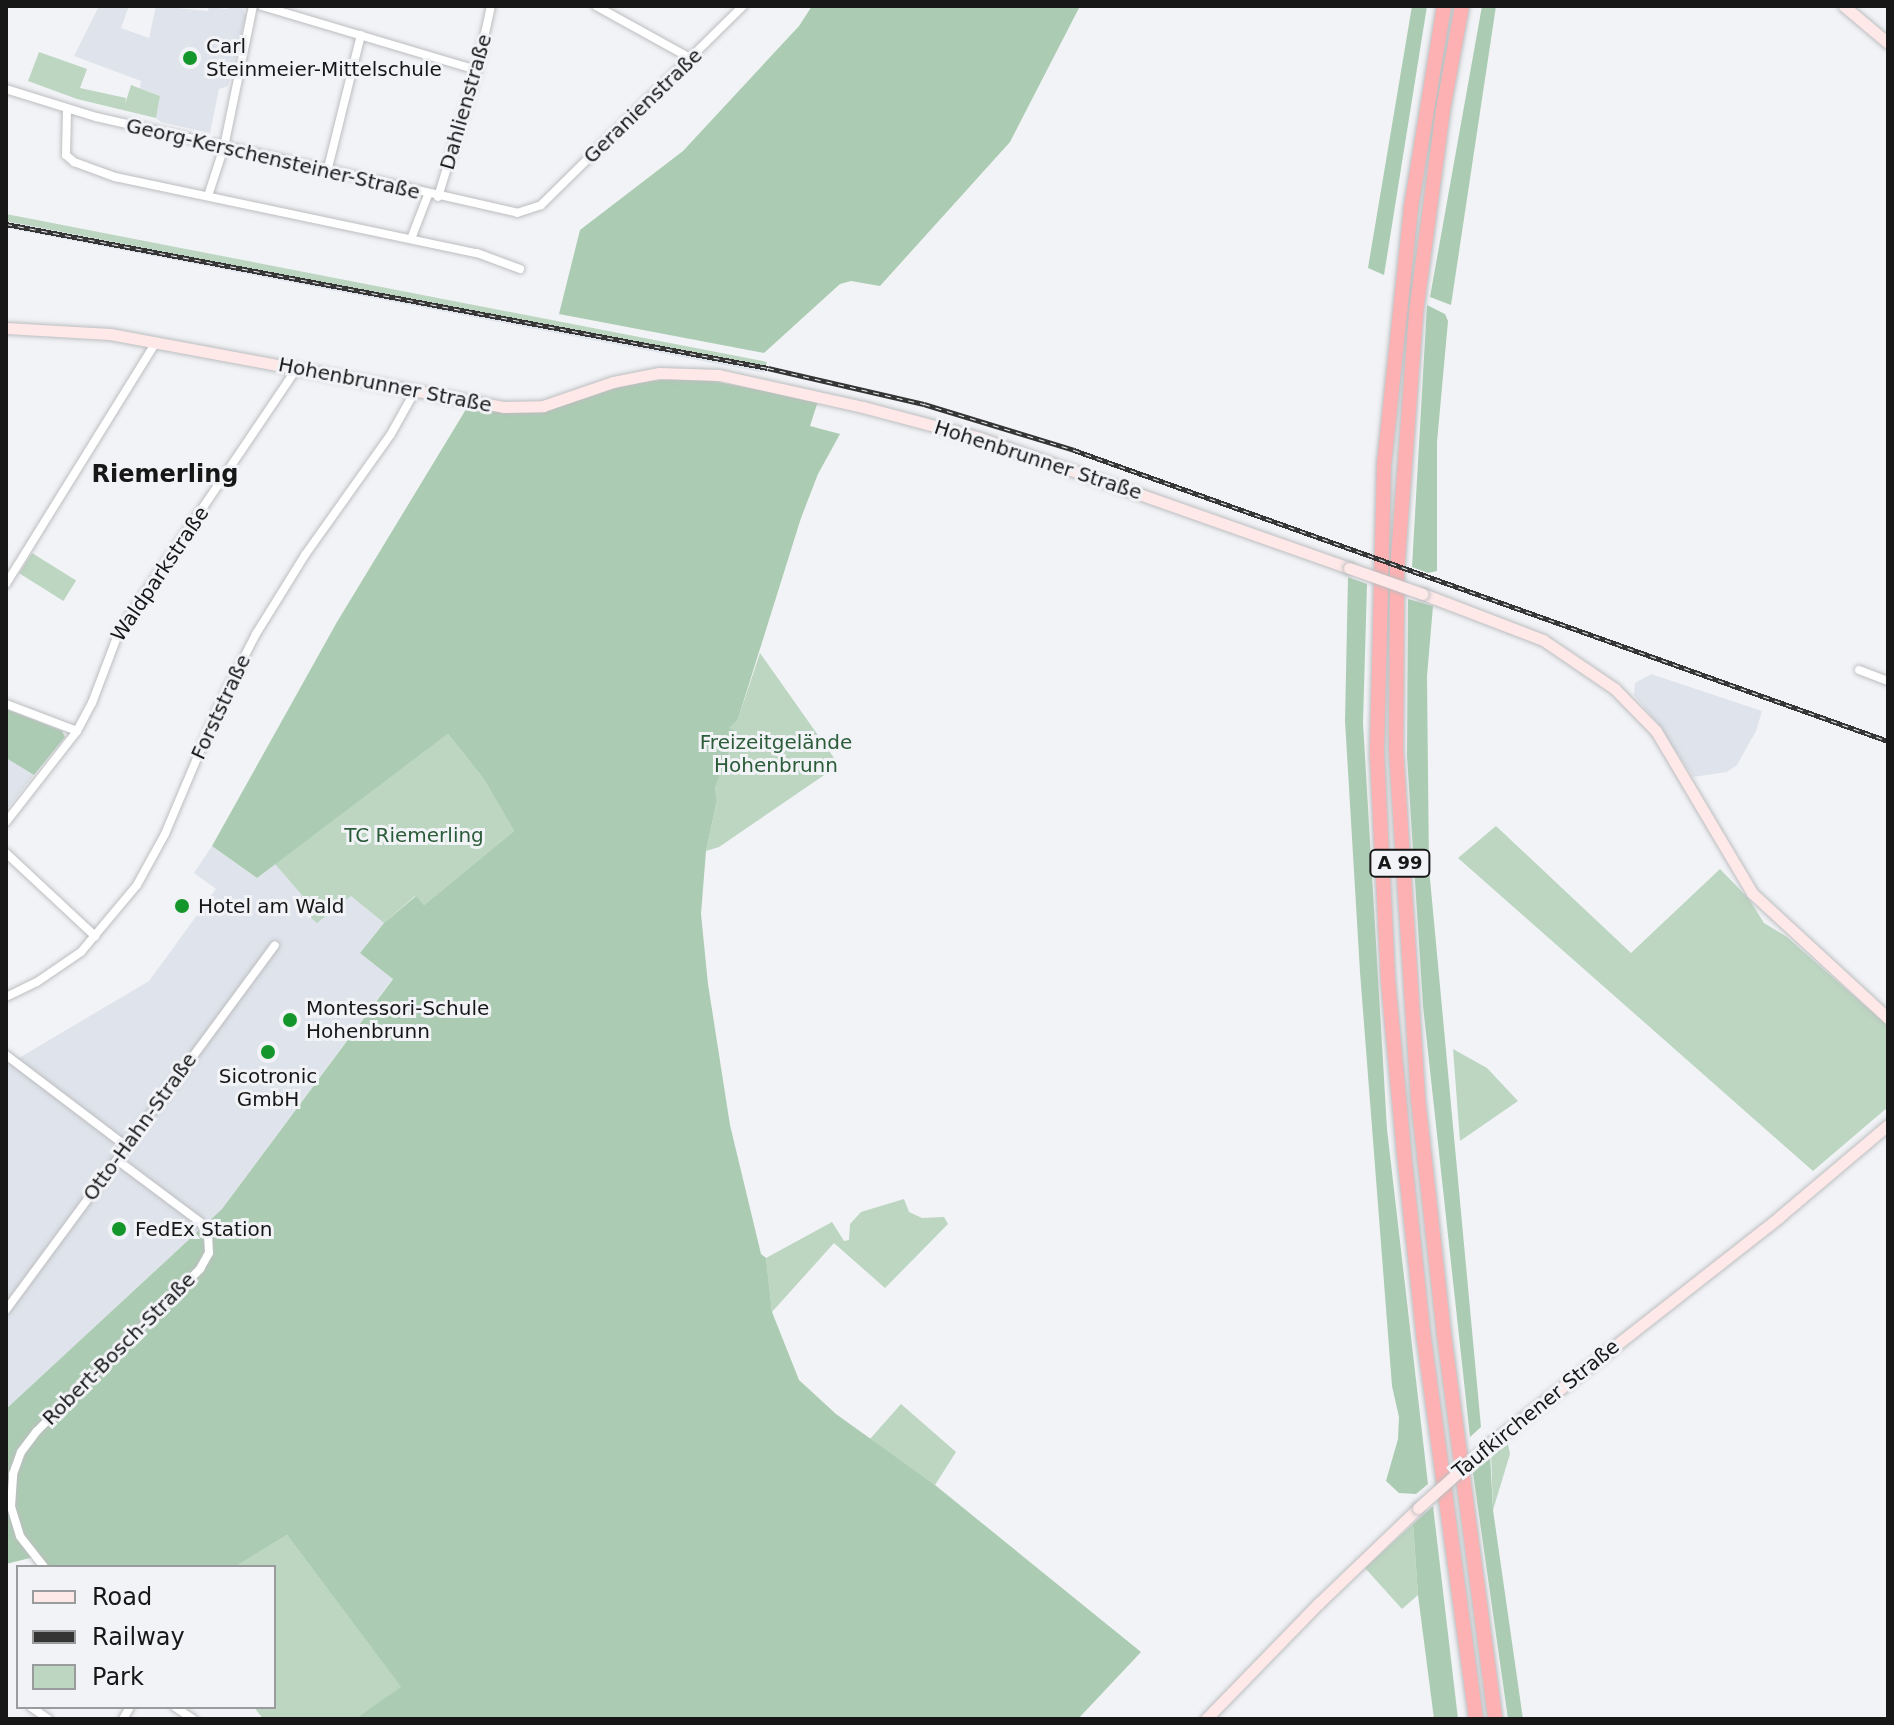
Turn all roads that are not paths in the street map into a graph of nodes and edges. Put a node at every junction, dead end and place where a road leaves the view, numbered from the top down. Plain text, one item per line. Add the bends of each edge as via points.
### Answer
1 (253, 6) edge
2 (262, 6) edge
3 (491, 6) edge
4 (596, 6) edge
5 (743, 6) edge
6 (1444, 6) edge
7 (1462, 6) edge
8 (1844, 6) edge
9 (361, 35) junction
10 (1888, 43) edge
11 (692, 59) junction
12 (477, 70) junction
13 (6, 89) edge
14 (67, 110) junction
15 (224, 147) junction
16 (327, 172) junction
17 (208, 196) junction
18 (433, 196) junction
19 (541, 205) joint
20 (411, 239) junction
21 (520, 269) dead end
22 (6, 328) edge
23 (156, 342) junction
24 (297, 368) junction
25 (415, 391) junction
26 (6, 584) edge
27 (1859, 670) dead end
28 (1888, 681) edge
29 (6, 704) edge
30 (77, 731) junction
31 (6, 822) edge
32 (6, 853) edge
33 (95, 936) junction
34 (275, 945) dead end
35 (6, 997) edge
36 (1888, 1018) edge
37 (6, 1055) edge
38 (1888, 1125) edge
39 (126, 1146) junction
40 (117, 1160) junction
41 (6, 1290) edge
42 (15, 1297) junction
43 (6, 1310) edge
44 (42, 1565) edge
45 (1206, 1719) edge
46 (1476, 1719) edge
47 (1495, 1719) edge

1 - 15 street
2 - 9 street
3 - 12 street, Dahlienstraße
4 - 11 street
5 - 11 street, Geranienstraße
6 - 46 highway, A 99 via 1411,208 1384,464 1377,754 1388,980 1404,1153
7 - 47 highway, A 99 via 1416,313 1397,573 1396,749 1419,1115
8 - 10 street
9 - 12 street
9 - 16 street
11 - 19 street, Geranienstraße
12 - 18 street, Dahlienstraße
13 - 14 street, Georg-Kerschensteiner-Straße
14 - 15 street, Georg-Kerschensteiner-Straße
14 - 17 street via 65,150 74,162 115,177
15 - 16 street, Georg-Kerschensteiner-Straße
15 - 17 street
16 - 18 street, Georg-Kerschensteiner-Straße
17 - 20 street
18 - 19 street, Georg-Kerschensteiner-Straße via 517,213
18 - 20 street, Dahlienstraße
20 - 21 street via 500,259
22 - 23 street, Hohenbrunner Straße
23 - 24 street, Hohenbrunner Straße
23 - 26 street
24 - 25 street, Hohenbrunner Straße
24 - 30 street, Waldparkstraße via 119,632
25 - 33 street, Forststraße via 266,616 220,704 150,865
25 - 36 street, Hohenbrunner Straße, bridge via 528,407 634,377 719,375 980,438 1543,640 1615,689 1664,744 1752,893
27 - 28 street
29 - 30 street
30 - 31 street, Waldparkstraße
32 - 33 street
33 - 35 street, Forststraße via 51,973
34 - 39 street, Otto-Hahn-Straße
37 - 39 street
38 - 45 street, Taufkirchener Straße, bridge via 1490,1444 1319,1603
39 - 40 street, Otto-Hahn-Straße
40 - 42 street, Otto-Hahn-Straße
40 - 44 street, Robert-Bosch-Straße via 200,1222 208,1235 209,1253 200,1269 21,1452 11,1506 20,1536
41 - 42 street
42 - 43 street, Otto-Hahn-Straße

